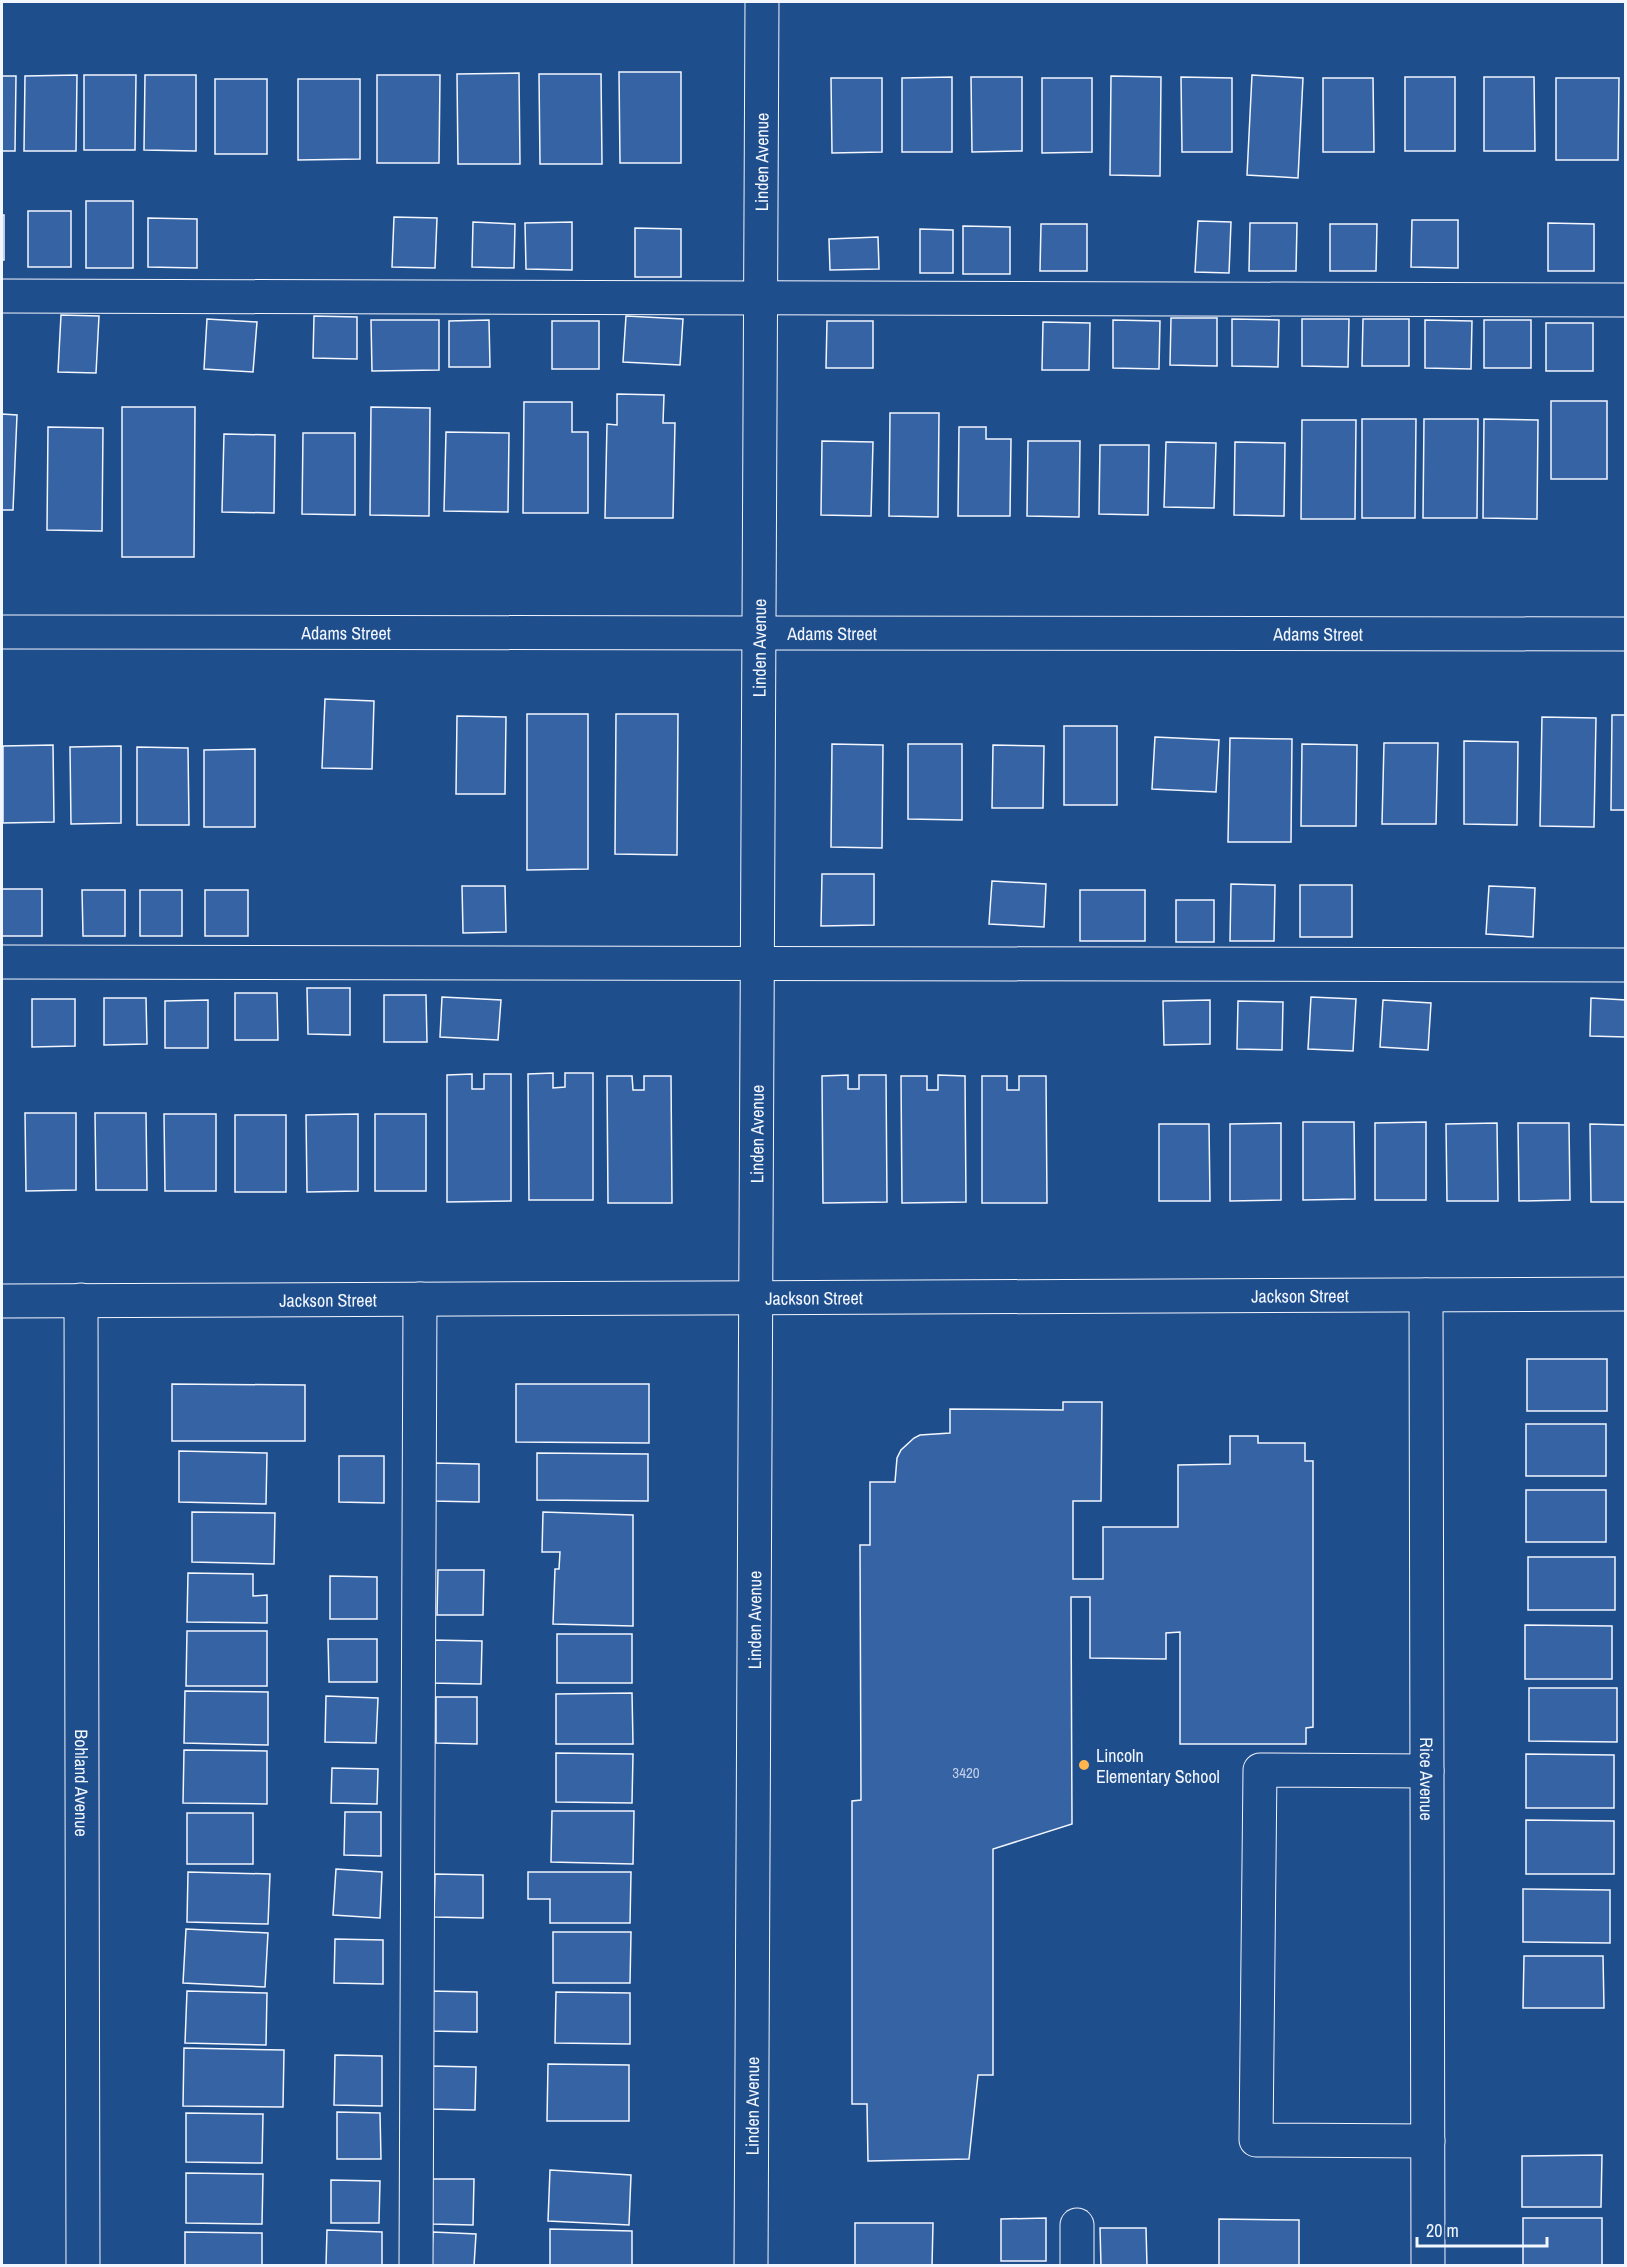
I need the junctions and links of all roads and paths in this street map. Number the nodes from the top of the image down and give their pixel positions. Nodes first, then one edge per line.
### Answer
1 (762, 2) edge
2 (2, 297) edge
3 (761, 298) junction
4 (1626, 300) edge
5 (2, 632) edge
6 (759, 634) junction
7 (1626, 634) edge
8 (2, 962) edge
9 (757, 964) junction
10 (1626, 965) edge
11 (1626, 1294) edge
12 (1426, 1295) junction
13 (756, 1298) junction
14 (420, 1299) junction
15 (2, 1300) edge
16 (81, 1300) junction
17 (1427, 1771) junction
18 (1428, 2141) junction
19 (1077, 2225) dead end
20 (82, 2265) edge
21 (416, 2265) edge
22 (751, 2265) edge
23 (1077, 2265) edge
24 (1428, 2265) edge

1 - 3 street, Linden Avenue
2 - 3 street
3 - 4 street
3 - 6 street, Linden Avenue
5 - 6 street, Adams Street
6 - 7 street, Adams Street
6 - 9 street, Linden Avenue
8 - 9 street
9 - 10 street
9 - 13 street, Linden Avenue
11 - 12 street, Jackson Street
12 - 13 street, Jackson Street
12 - 17 street, Rice Avenue
13 - 14 street, Jackson Street
13 - 22 street, Linden Avenue
14 - 16 street, Jackson Street
14 - 21 street
15 - 16 street, Jackson Street
16 - 20 street, Bohland Avenue
17 - 18 street, Rice Avenue
17 - 18 street
18 - 24 street, Rice Avenue
19 - 23 street

